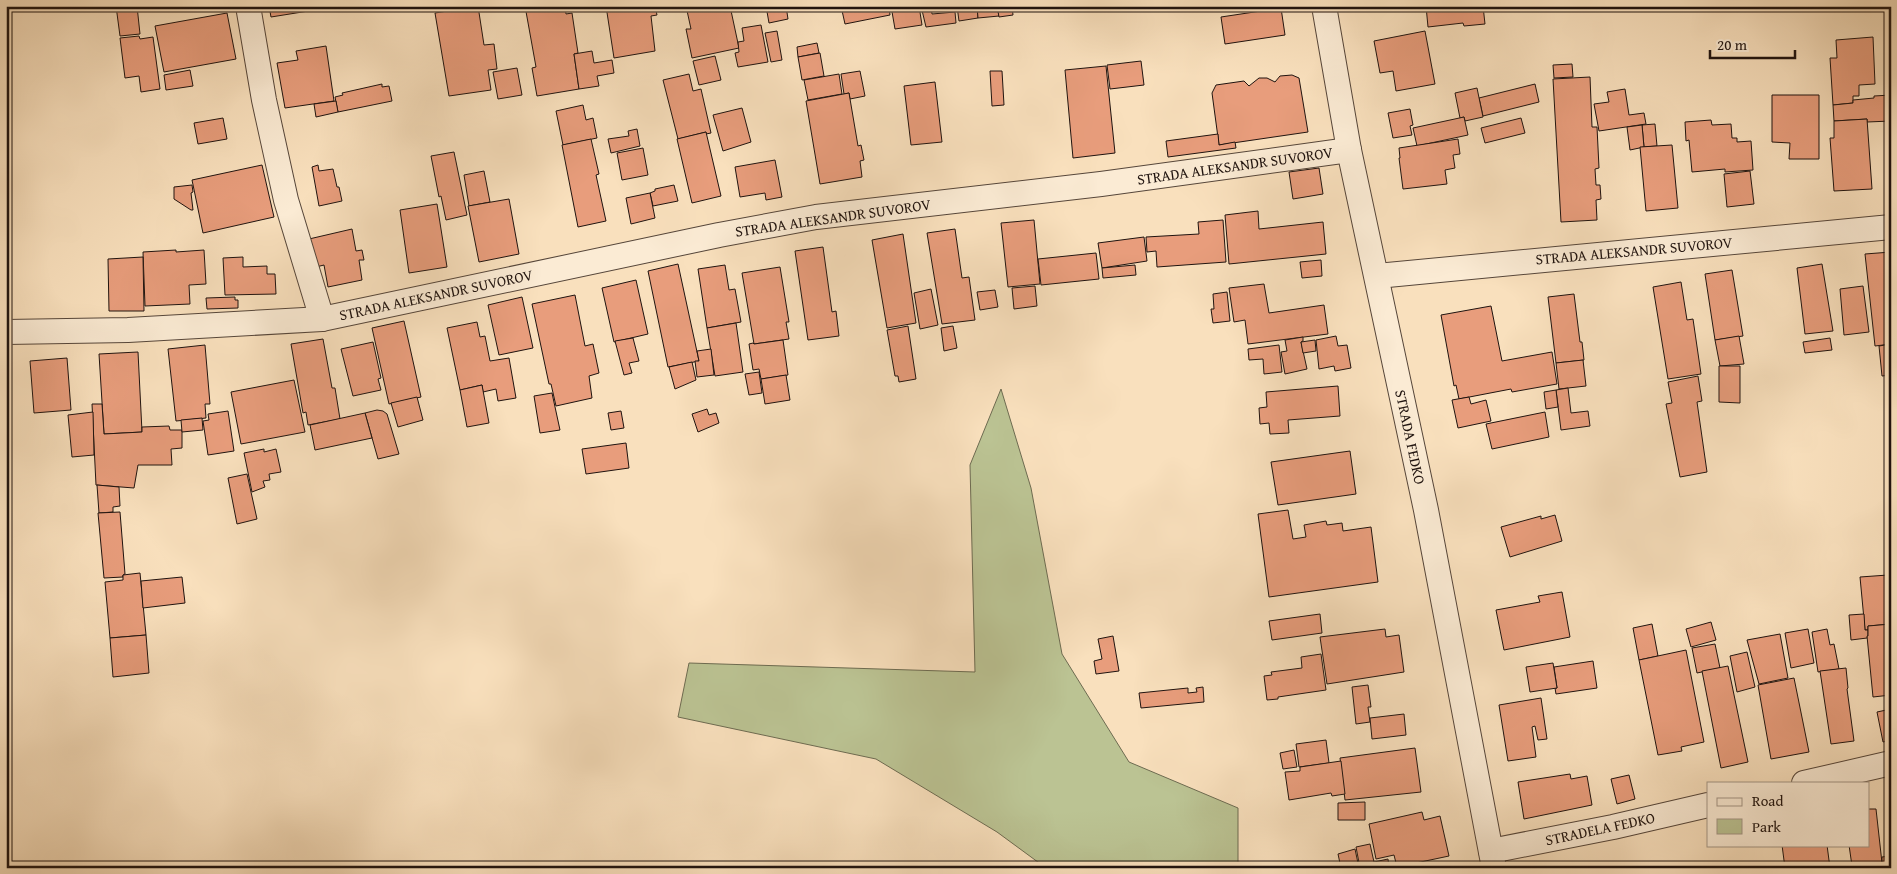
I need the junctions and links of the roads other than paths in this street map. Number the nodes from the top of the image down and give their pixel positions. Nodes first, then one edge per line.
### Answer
1 (248, 6) edge
2 (1324, 6) edge
3 (1349, 150) junction
4 (1891, 227) edge
5 (1377, 276) junction
6 (322, 319) junction
7 (6, 332) edge
8 (1891, 763) edge
9 (1808, 782) edge
10 (1707, 805) edge
11 (1493, 860) edge

1 - 6 street, STRADA ALEKSANDR SUVOROV
2 - 3 street, STRADA FEDKO
3 - 5 street, STRADA FEDKO
3 - 6 street, STRADA ALEKSANDR SUVOROV
4 - 5 street, STRADA ALEKSANDR SUVOROV
5 - 11 street, STRADA FEDKO
6 - 7 street, STRADA ALEKSANDR SUVOROV
8 - 9 street
10 - 11 street, STRADELA FEDKO

